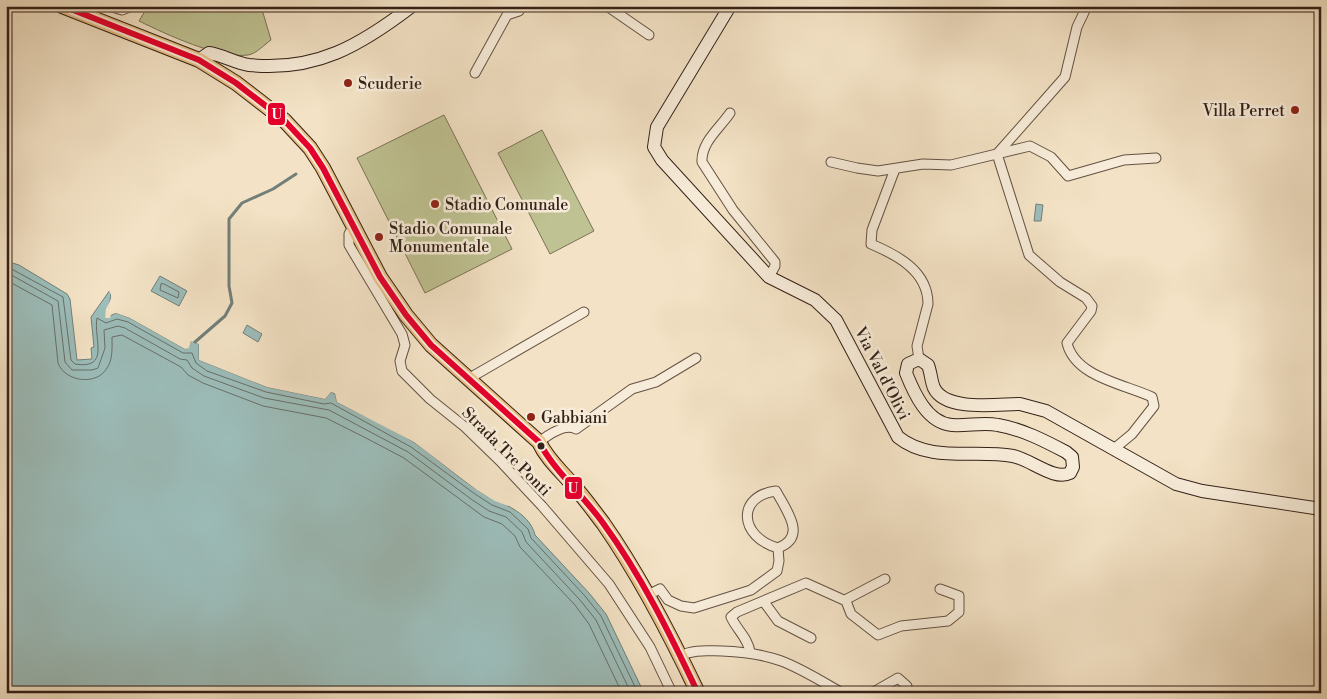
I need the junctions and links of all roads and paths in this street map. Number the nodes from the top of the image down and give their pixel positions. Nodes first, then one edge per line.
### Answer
1 (62, 6) edge
2 (109, 6) edge
3 (132, 6) edge
4 (412, 6) edge
5 (607, 6) edge
6 (730, 6) edge
7 (1087, 6) edge
8 (518, 8) edge
9 (649, 35) dead end
10 (200, 60) junction
11 (475, 73) dead end
12 (730, 113) dead end
13 (996, 154) junction
14 (1156, 158) dead end
15 (831, 162) dead end
16 (895, 169) junction
17 (353, 227) junction
18 (768, 277) junction
19 (584, 312) dead end
20 (696, 358) dead end
21 (919, 359) junction
22 (468, 379) junction
23 (539, 442) junction
24 (1115, 448) junction
25 (1321, 509) edge
26 (778, 548) junction
27 (885, 579) dead end
28 (940, 589) dead end
29 (648, 595) junction
30 (845, 600) junction
31 (764, 602) junction
32 (811, 638) dead end
33 (750, 652) junction
34 (680, 656) junction
35 (906, 686) dead end
36 (672, 693) edge
37 (698, 693) edge
38 (842, 693) edge
39 (872, 693) edge

1 - 10 main road
2 - 3 street
4 - 10 street
5 - 9 street
6 - 18 street, Via Val d'Olivi
7 - 13 street
8 - 11 street
10 - 17 main road
12 - 18 street
13 - 14 street
13 - 16 street
13 - 24 street
15 - 16 street
16 - 21 street
17 - 22 main road
17 - 36 street, Strada Tre Ponti
18 - 21 street, Via Val d'Olivi
19 - 22 street
20 - 23 street
21 - 24 street
22 - 23 main road
23 - 29 main road
24 - 25 street
26 - 26 street
26 - 29 street
27 - 30 street
28 - 30 street
29 - 34 main road
30 - 31 street
31 - 32 street
31 - 33 street
33 - 34 street
33 - 38 street
34 - 37 main road
35 - 39 street

